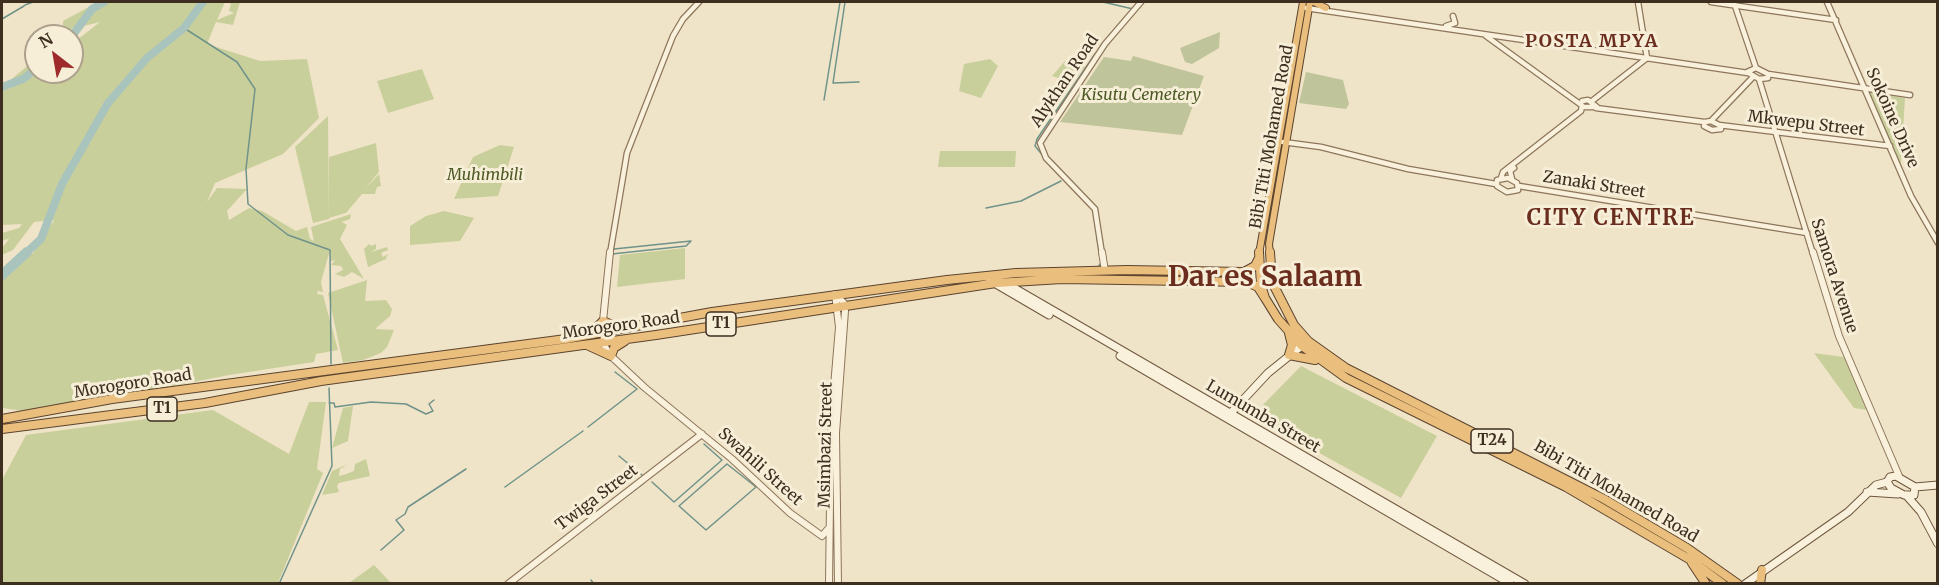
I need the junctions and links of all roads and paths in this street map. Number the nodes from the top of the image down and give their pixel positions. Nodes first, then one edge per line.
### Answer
1 (699, 2) edge
2 (1141, 2) edge
3 (1314, 2) edge
4 (1638, 2) edge
5 (1711, 2) edge
6 (1827, 2) edge
7 (1734, 3) edge
8 (1306, 5) edge
9 (1326, 8) junction
10 (1453, 16) dead end
11 (1836, 20) junction
12 (1446, 26) junction
13 (1477, 32) junction
14 (1498, 36) junction
15 (1492, 39) junction
16 (1648, 57) junction
17 (1756, 68) junction
18 (1748, 71) junction
19 (1768, 74) junction
20 (1753, 77) junction
21 (1760, 79) junction
22 (1862, 88) junction
23 (1910, 95) dead end
24 (1592, 101) junction
25 (1583, 105) junction
26 (1596, 108) junction
27 (1712, 121) junction
28 (1704, 122) junction
29 (1719, 125) junction
30 (1776, 133) junction
31 (1278, 142) junction
32 (1286, 143) junction
33 (1890, 146) junction
34 (1501, 178) junction
35 (1512, 179) junction
36 (1496, 184) junction
37 (1519, 186) junction
38 (1807, 233) junction
39 (1938, 243) edge
40 (1259, 258) junction
41 (1105, 271) junction
42 (987, 276) junction
43 (1022, 282) junction
44 (1004, 283) junction
45 (996, 284) junction
46 (1018, 291) junction
47 (835, 294) junction
48 (1265, 298) junction
49 (841, 307) junction
50 (603, 321) junction
51 (618, 328) junction
52 (603, 331) junction
53 (1289, 332) junction
54 (590, 334) junction
55 (633, 338) junction
56 (604, 342) junction
57 (1305, 343) junction
58 (586, 345) junction
59 (1290, 355) junction
60 (611, 356) junction
61 (1323, 363) junction
62 (322, 377) junction
63 (1228, 416) junction
64 (2, 419) edge
65 (2, 429) edge
66 (702, 434) junction
67 (1899, 476) junction
68 (1887, 482) junction
69 (1938, 485) edge
70 (1867, 492) junction
71 (1909, 493) junction
72 (828, 529) junction
73 (1938, 543) edge
74 (1689, 559) junction
75 (1762, 570) junction
76 (1753, 576) junction
77 (1737, 583) edge
78 (508, 584) edge
79 (829, 584) edge
80 (838, 584) edge
81 (1511, 584) edge
82 (1525, 584) edge
83 (1706, 584) edge
84 (1723, 584) edge
85 (1745, 584) edge
86 (1760, 584) edge

1 - 50 street
2 - 41 street, Alykhan Road
3 - 9 highway
4 - 16 street
5 - 7 street
6 - 11 street, Sokoine Drive
7 - 11 street
7 - 17 street
8 - 9 street
8 - 13 street
8 - 31 highway, Bibi Titi Mohamed Road / T24
8 - 32 highway, Bibi Titi Mohamed Road / T24
9 - 12 street
10 - 12 street
11 - 22 street, Sokoine Drive
12 - 13 street
13 - 14 street
13 - 15 street
13 - 16 street
14 - 15 street
14 - 16 street
15 - 25 street
16 - 18 street
16 - 24 street
17 - 18 street
17 - 19 street
18 - 20 street
19 - 21 street
19 - 22 street
20 - 21 street
20 - 27 street
21 - 30 street, Samora Avenue
22 - 23 street
22 - 33 street, Sokoine Drive
24 - 25 street
24 - 26 street
25 - 26 street, Mkwepu Street
25 - 34 street
25 - 35 street
26 - 28 street, Mkwepu Street
27 - 28 street, Mkwepu Street
27 - 29 street, Mkwepu Street
28 - 29 street, Mkwepu Street
29 - 30 street, Mkwepu Street
30 - 33 street, Mkwepu Street
30 - 38 street, Samora Avenue
31 - 32 street
31 - 40 highway, Bibi Titi Mohamed Road / T24
32 - 36 street
32 - 57 highway, Bibi Titi Mohamed Road / T24
33 - 39 street, Sokoine Drive
34 - 35 street
34 - 36 street
35 - 37 street
36 - 37 street, Zanaki Street
37 - 38 street, Zanaki Street
38 - 67 street, Samora Avenue
40 - 41 highway, Morogoro Road / T1
40 - 48 highway, Bibi Titi Mohamed Road / T24
41 - 42 highway, Morogoro Road / T1
42 - 44 main road, Lumumba Street
42 - 47 highway, Morogoro Road / T1
43 - 44 highway, Morogoro Road / T1
43 - 46 highway
43 - 48 highway, Morogoro Road / T1
44 - 45 highway, Morogoro Road / T1
44 - 46 main road, Lumumba Street
45 - 49 highway, Morogoro Road / T1
45 - 63 main road, Lumumba Street
46 - 63 main road, Lumumba Street
47 - 49 street
47 - 51 highway, Morogoro Road / T1
48 - 53 highway, Bibi Titi Mohamed Road / T24
49 - 55 highway, Morogoro Road / T1
49 - 72 street, Msimbazi Street
49 - 80 street, Msimbazi Street
50 - 51 highway
50 - 52 street
50 - 54 highway
51 - 52 highway, Morogoro Road / T1
52 - 54 highway, Morogoro Road / T1
52 - 56 street
53 - 57 highway, Bibi Titi Mohamed Road / T24
53 - 59 highway
54 - 62 highway, Morogoro Road / T1
55 - 56 highway, Morogoro Road / T1
55 - 60 highway
56 - 58 highway, Morogoro Road / T1
56 - 60 street
57 - 59 main road
57 - 61 highway, Bibi Titi Mohamed Road / T24
57 - 77 highway, Bibi Titi Mohamed Road / T24
58 - 60 highway
58 - 62 highway, Morogoro Road / T1
59 - 61 highway
59 - 63 main road
60 - 66 street
61 - 74 highway, Bibi Titi Mohamed Road / T24
62 - 64 highway, Morogoro Road / T1
62 - 65 highway, Morogoro Road / T1
63 - 81 main road, Lumumba Street
63 - 82 main road, Lumumba Street
66 - 72 street, Swahili Street
66 - 78 street, Twiga Street
67 - 68 main road
67 - 71 main road
68 - 70 main road
68 - 71 main road
69 - 71 main road
70 - 71 main road
70 - 75 main road
71 - 73 main road
72 - 79 street, Msimbazi Street
74 - 83 highway
74 - 84 highway, Bibi Titi Mohamed Road / T24
75 - 76 main road
75 - 86 highway
76 - 77 main road
76 - 85 main road

